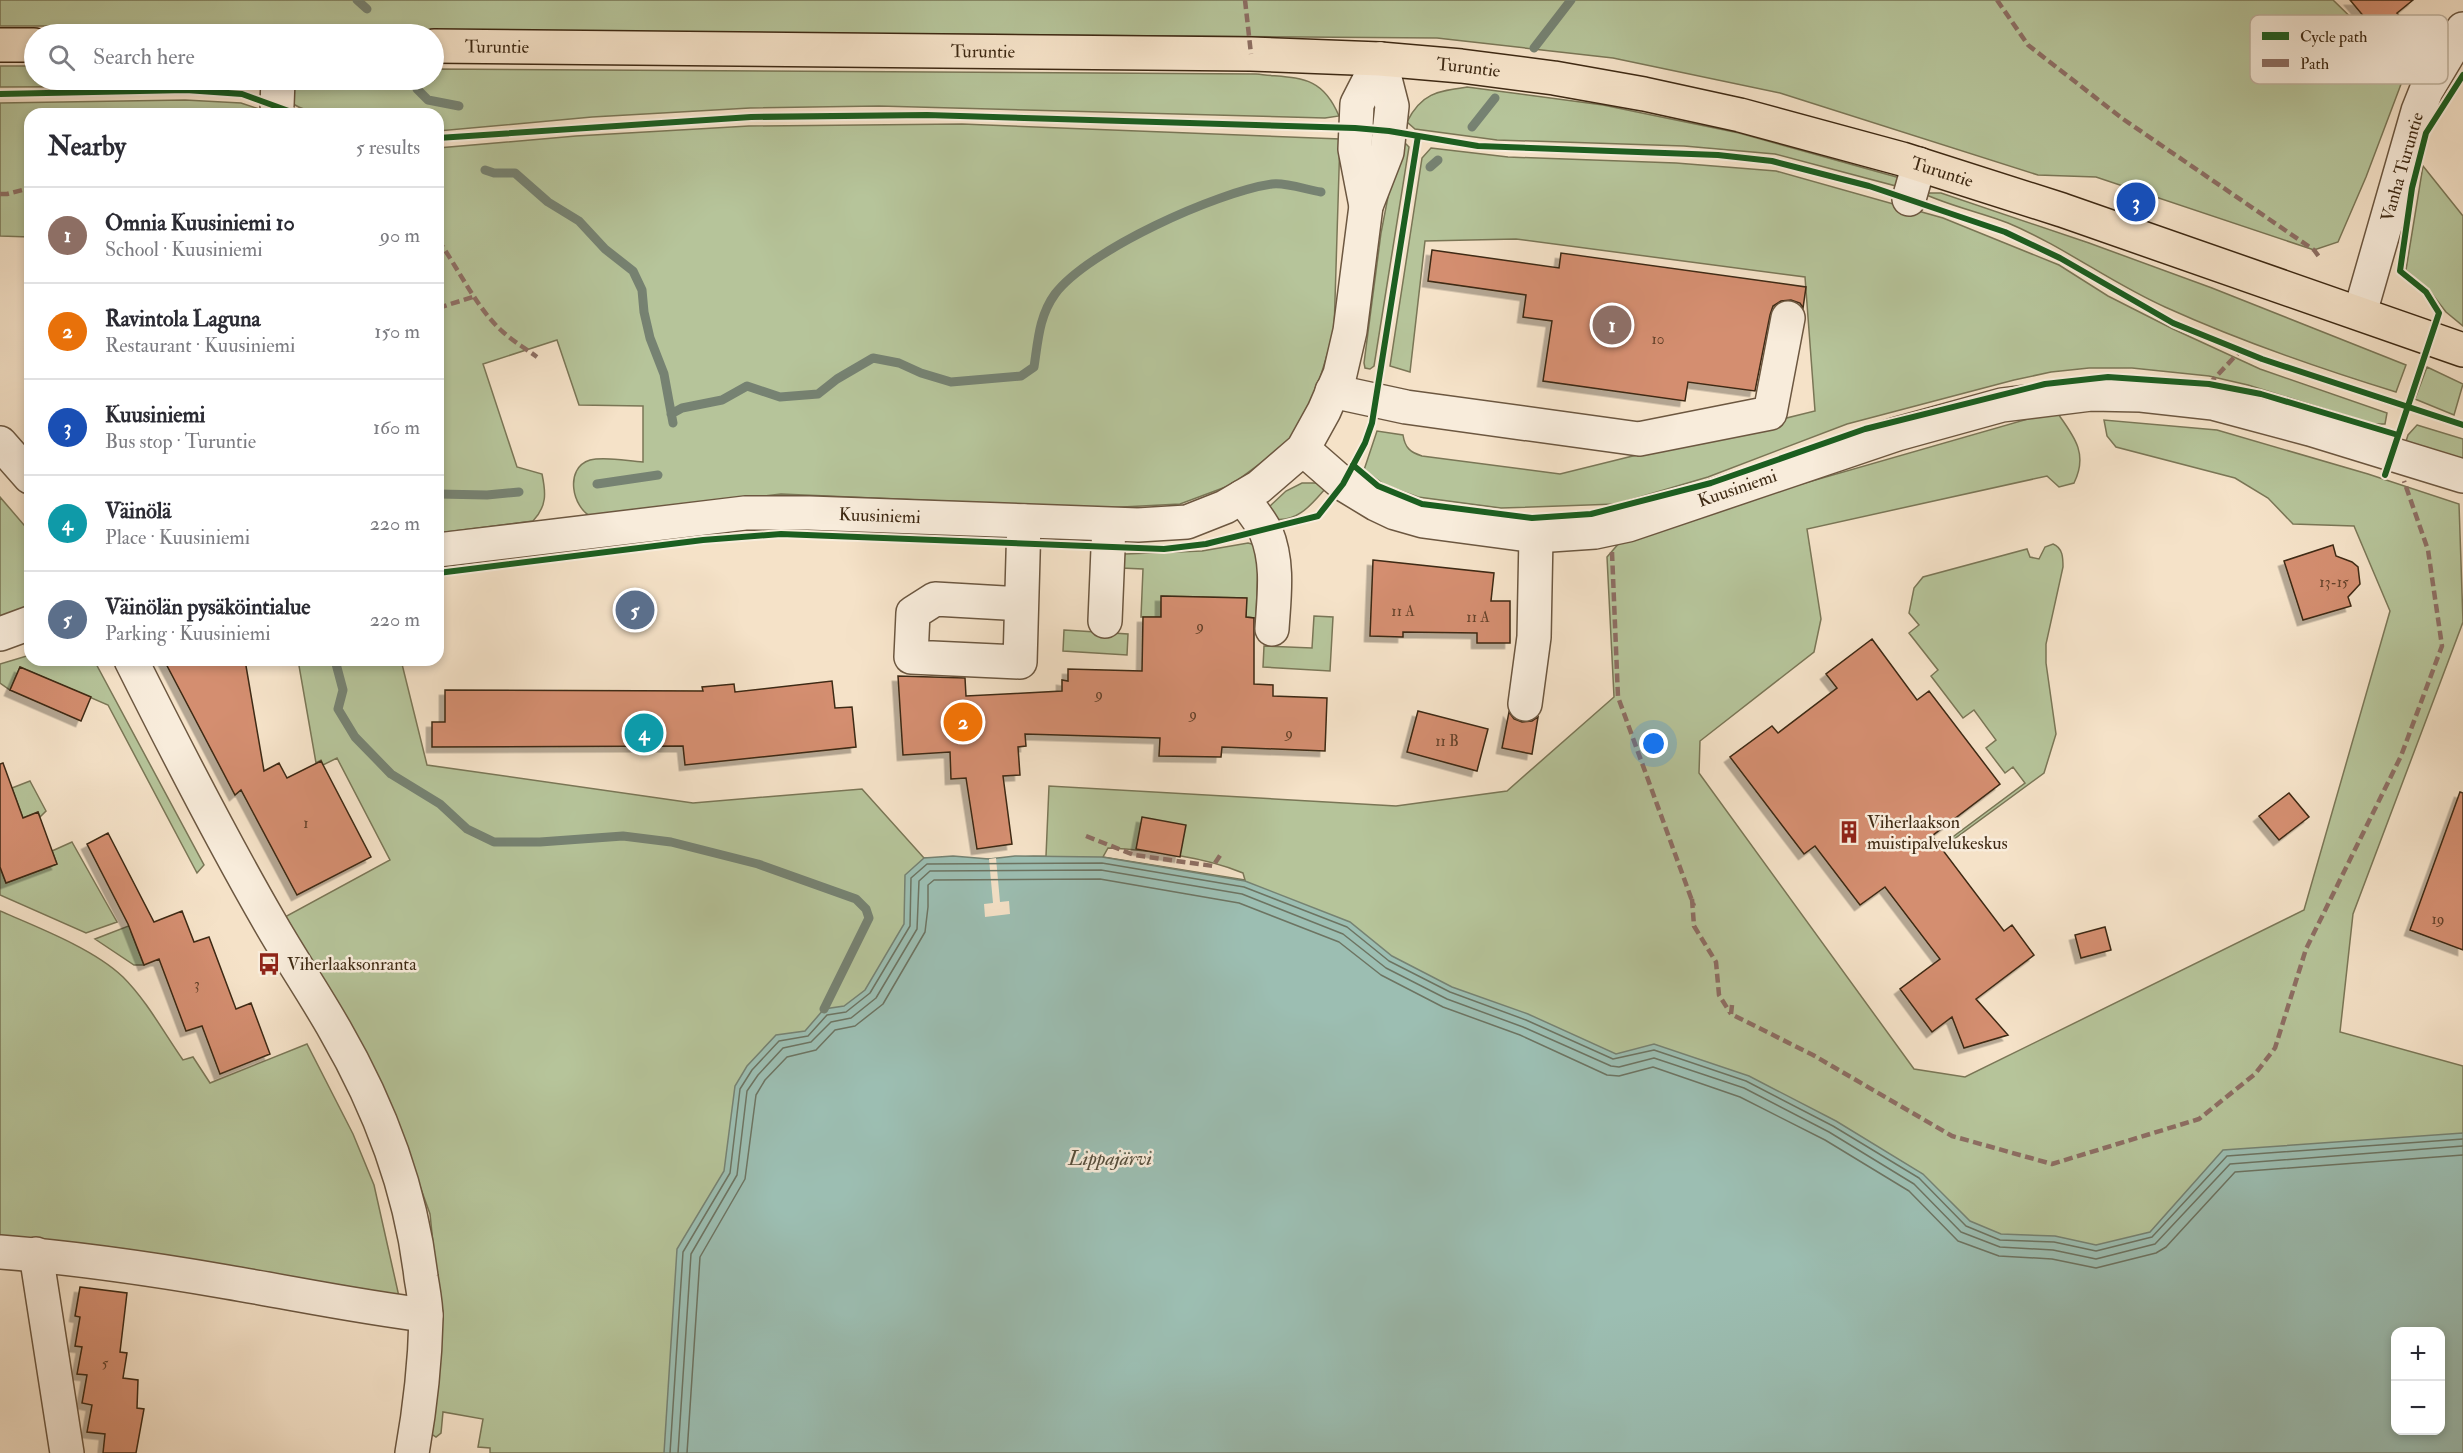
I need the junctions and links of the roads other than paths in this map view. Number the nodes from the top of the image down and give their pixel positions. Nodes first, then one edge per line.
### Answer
1 (2463, 29) edge
2 (0, 45) edge
3 (24, 45) edge
4 (444, 46) edge
5 (2448, 54) edge
6 (1380, 59) junction
7 (2430, 84) edge
8 (1919, 164) junction
9 (1909, 199) dead end
10 (2360, 313) junction
11 (1788, 318) dead end
12 (2463, 350) edge
13 (1332, 391) junction
14 (0, 443) edge
15 (1302, 449) junction
16 (24, 470) edge
17 (2463, 476) edge
18 (1242, 497) junction
19 (1024, 521) junction
20 (1109, 525) junction
21 (1536, 536) junction
22 (444, 549) edge
23 (1021, 604) dead end
24 (1105, 621) dead end
25 (24, 624) edge
26 (1272, 629) dead end
27 (0, 634) edge
28 (134, 666) edge
29 (1525, 704) dead end
30 (0, 1252) edge
31 (36, 1254) junction
32 (426, 1315) junction
33 (419, 1450) edge
34 (67, 1453) edge

1 - 5 street, Vanha Turuntie
2 - 3 main road
4 - 6 main road, Turuntie
6 - 8 main road, Turuntie
6 - 13 street, Kuusiniemi
7 - 10 street, Vanha Turuntie
8 - 9 street
8 - 10 main road, Turuntie
10 - 12 main road, Turuntie
11 - 13 street
13 - 15 street, Kuusiniemi
14 - 16 street
15 - 18 street, Kuusiniemi
15 - 21 street, Kuusiniemi
17 - 21 street, Kuusiniemi
18 - 20 street, Kuusiniemi
18 - 26 street
19 - 20 street, Kuusiniemi
19 - 22 street, Kuusiniemi
19 - 23 street
20 - 24 street
21 - 29 street
25 - 27 street
28 - 32 street
30 - 31 street
31 - 32 street
31 - 34 street
32 - 33 street

